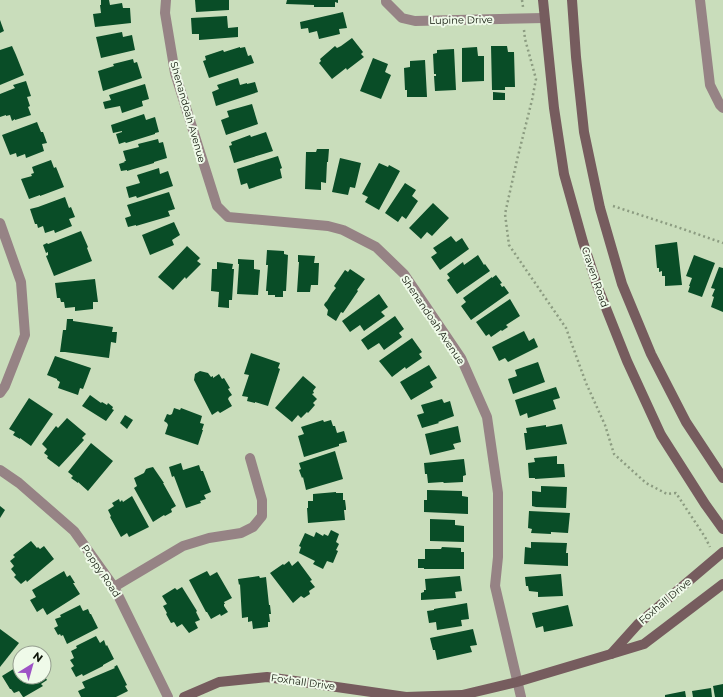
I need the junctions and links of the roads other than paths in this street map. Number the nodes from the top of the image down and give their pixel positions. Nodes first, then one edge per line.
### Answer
1 (166, 0) edge
2 (386, 0) edge
3 (543, 0) edge
4 (572, 0) edge
5 (700, 0) edge
6 (544, 18) junction
7 (723, 108) edge
8 (0, 223) edge
9 (0, 392) edge
10 (250, 458) dead end
11 (0, 470) edge
12 (723, 478) edge
13 (723, 529) edge
14 (723, 552) edge
15 (723, 584) edge
16 (114, 587) junction
17 (611, 654) junction
18 (517, 682) junction
19 (168, 697) edge
20 (184, 697) edge
21 (521, 697) edge

1 - 18 street, Shenandoah Avenue
2 - 6 street, Lupine Drive
3 - 6 main road, Craven Road
4 - 12 main road
5 - 7 street
6 - 13 main road, Craven Road
8 - 9 street
10 - 16 street
11 - 16 street, Poppy Road
14 - 17 main road, Foxhall Drive
15 - 17 main road, Foxhall Drive
16 - 19 street, Poppy Road
17 - 18 main road, Foxhall Drive
18 - 20 main road, Foxhall Drive
18 - 21 street, Shenandoah Avenue

